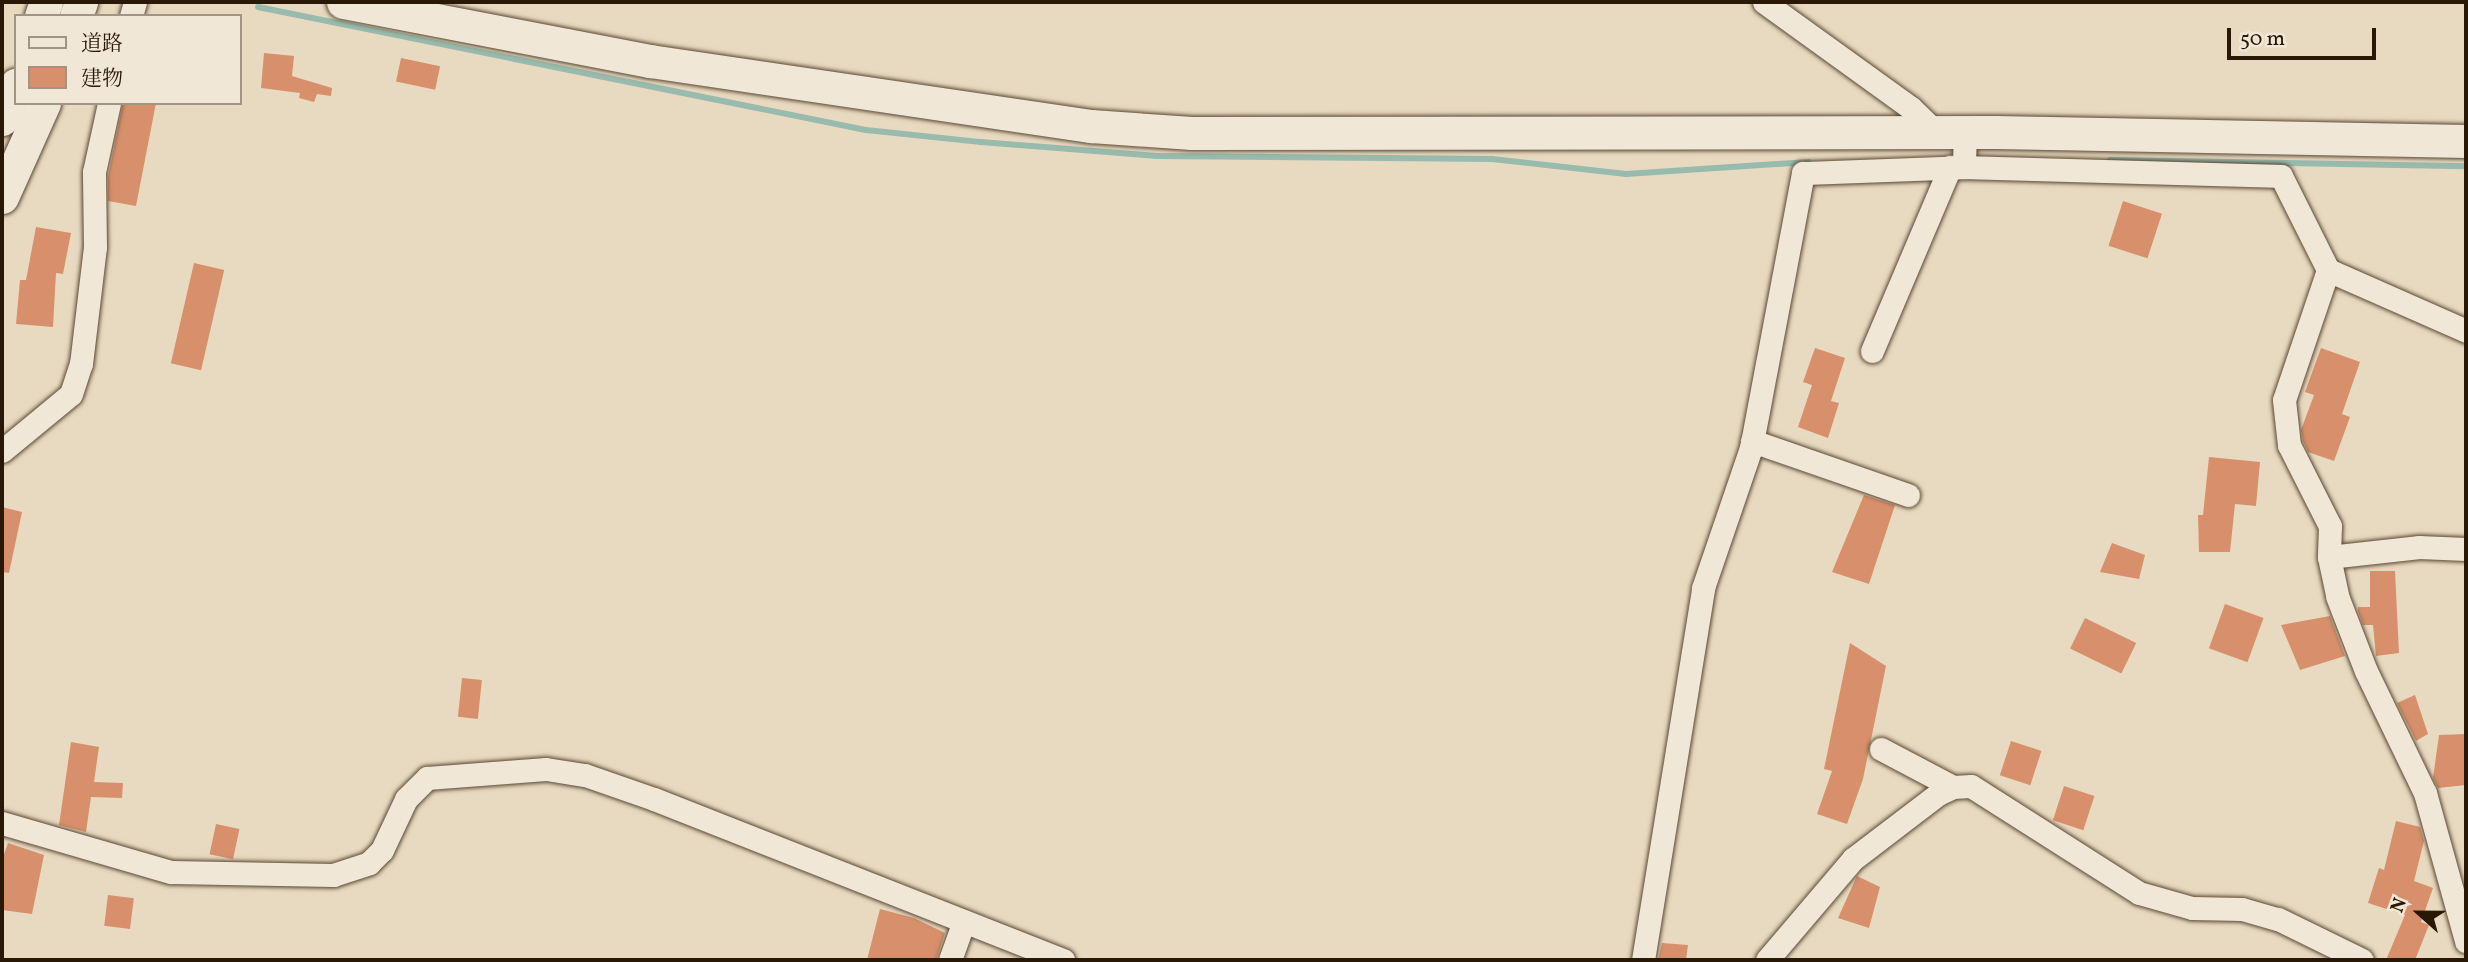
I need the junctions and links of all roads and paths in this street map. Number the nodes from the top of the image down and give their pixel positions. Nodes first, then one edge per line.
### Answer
1 (343, 2) edge
2 (1763, 2) edge
3 (14, 90) edge
4 (43, 105) edge
5 (109, 105) edge
6 (2, 119) edge
7 (2466, 141) edge
8 (1958, 152) junction
9 (2, 197) edge
10 (2328, 270) junction
11 (2466, 331) edge
12 (1872, 351) dead end
13 (1760, 444) junction
14 (2, 452) edge
15 (1908, 495) dead end
16 (2466, 550) edge
17 (2329, 557) junction
18 (1881, 749) dead end
19 (1953, 786) junction
20 (2, 823) edge
21 (964, 921) junction
22 (2466, 941) edge
23 (950, 960) edge
24 (1063, 960) edge
25 (1643, 960) edge
26 (1767, 960) edge
27 (2362, 960) edge

1 - 8 street
2 - 8 street
3 - 6 street
4 - 9 street
5 - 14 street
7 - 8 street
8 - 10 street
8 - 12 street
8 - 13 street
10 - 11 street
10 - 17 street
13 - 15 street
13 - 25 street
16 - 17 street
17 - 22 street
18 - 19 street
19 - 26 street
19 - 27 street
20 - 21 street
21 - 23 street
21 - 24 street

